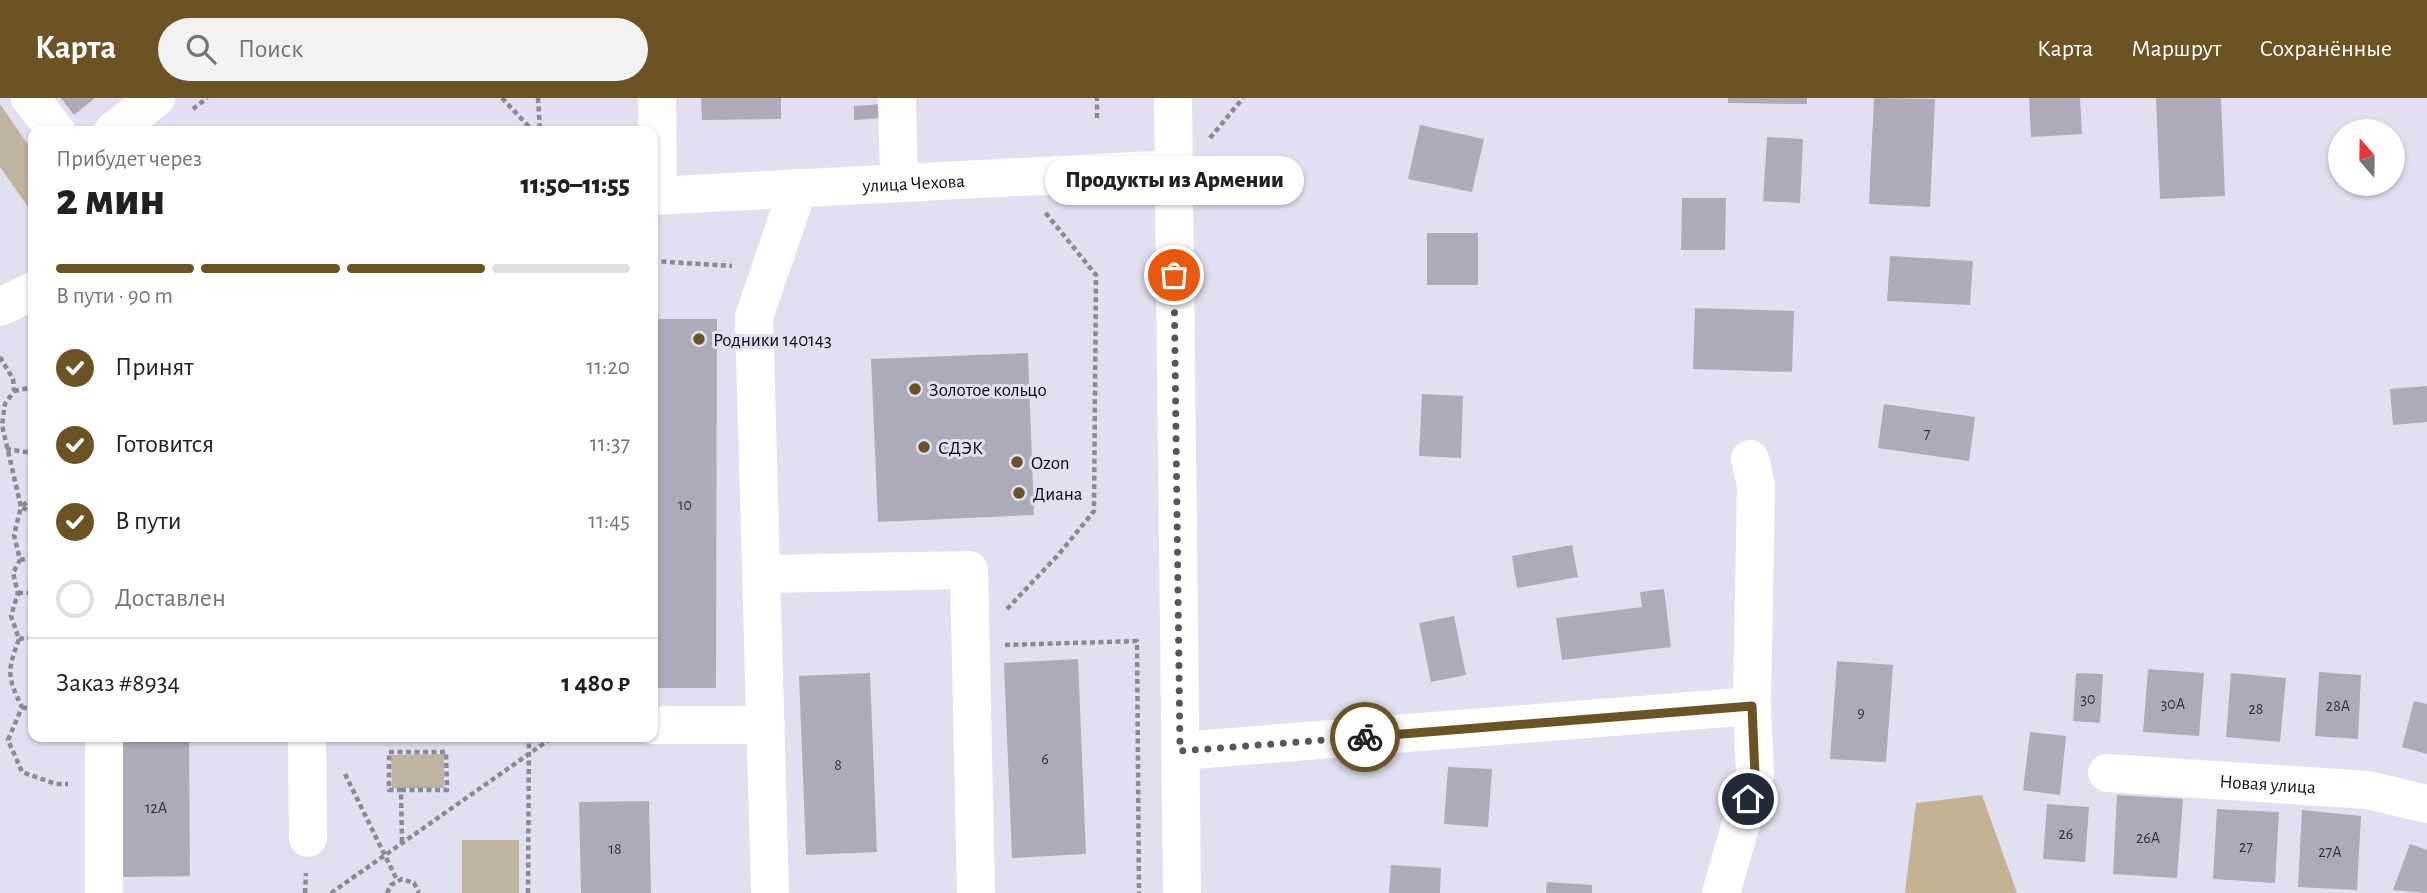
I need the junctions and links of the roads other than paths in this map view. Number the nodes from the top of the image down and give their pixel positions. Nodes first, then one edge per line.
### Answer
1 (30, 98) edge
2 (156, 98) edge
3 (657, 98) edge
4 (897, 98) edge
5 (1173, 98) edge
6 (52, 126) edge
7 (120, 126) edge
8 (656, 126) edge
9 (1173, 169) junction
10 (900, 183) junction
11 (798, 188) junction
12 (658, 196) edge
13 (28, 293) edge
14 (0, 307) edge
15 (1750, 459) dead end
16 (762, 574) junction
17 (1752, 706) junction
18 (658, 725) edge
19 (766, 725) junction
20 (104, 742) edge
21 (307, 742) edge
22 (1180, 751) junction
23 (2107, 773) dead end
24 (2427, 804) edge
25 (308, 838) dead end
26 (104, 893) edge
27 (770, 893) edge
28 (976, 893) edge
29 (1182, 893) edge
30 (1721, 893) edge

1 - 6 street
2 - 7 street
3 - 8 street
4 - 10 street
5 - 9 street
9 - 10 street, улица Чехова
9 - 22 street
10 - 11 street, улица Чехова
11 - 12 street, улица Чехова
11 - 16 street
13 - 14 street
15 - 17 street
16 - 19 street
16 - 28 street
17 - 22 street
17 - 30 street
18 - 19 street
19 - 27 street
20 - 26 street
21 - 25 street
22 - 29 street
23 - 24 street, Новая улица

